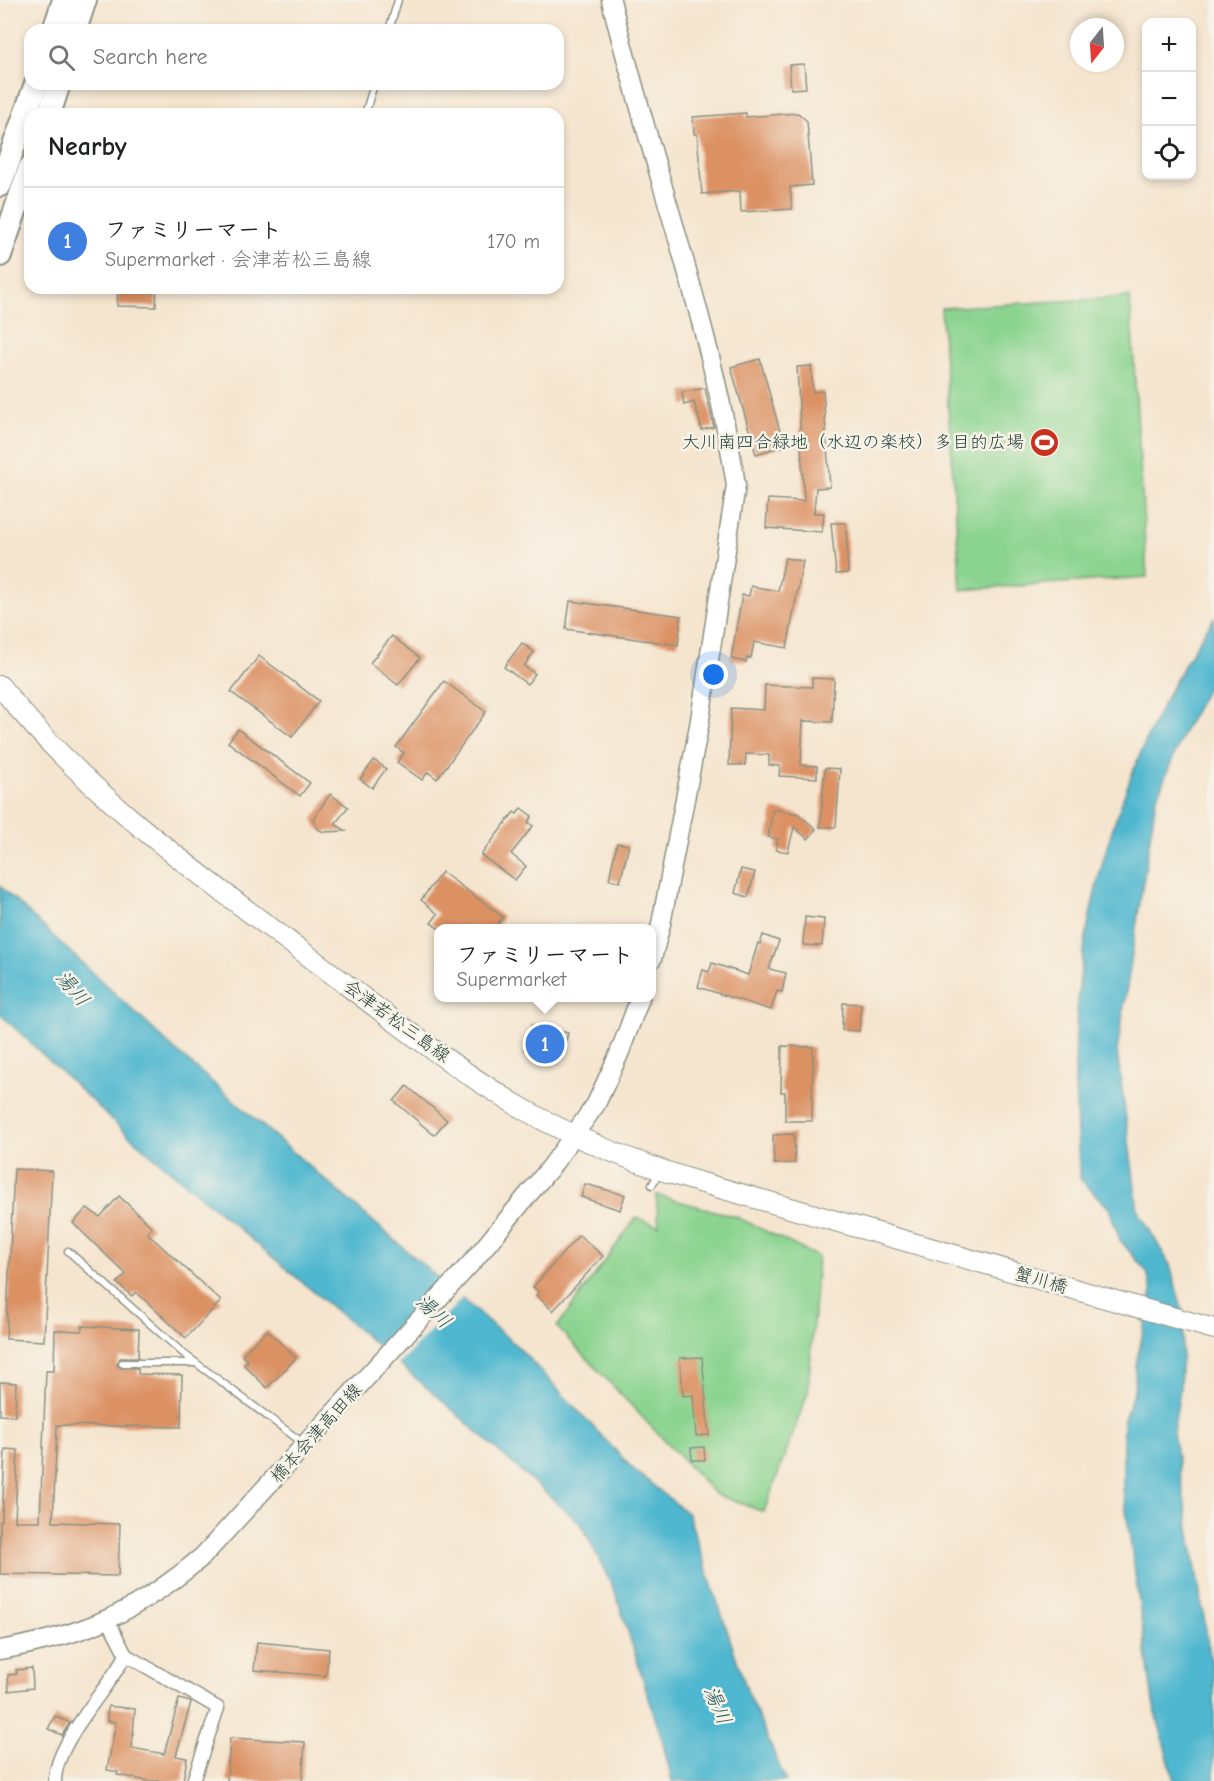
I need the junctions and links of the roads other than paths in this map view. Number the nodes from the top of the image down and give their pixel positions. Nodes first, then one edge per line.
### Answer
1 (63, 0) edge
2 (85, 0) edge
3 (398, 0) edge
4 (611, 0) edge
5 (56, 24) edge
6 (77, 24) edge
7 (391, 24) edge
8 (34, 90) edge
9 (56, 90) edge
10 (372, 90) edge
11 (27, 108) edge
12 (51, 108) edge
13 (367, 108) edge
14 (24, 118) edge
15 (0, 185) edge
16 (24, 185) edge
17 (0, 255) edge
18 (0, 686) edge
19 (656, 942) edge
20 (638, 1002) edge
21 (574, 1136) junction
22 (868, 1231) joint
23 (68, 1251) dead end
24 (1214, 1329) edge
25 (122, 1363) dead end
26 (196, 1363) junction
27 (306, 1445) junction
28 (108, 1620) junction
29 (0, 1650) edge
30 (126, 1655) junction
31 (55, 1781) edge
32 (193, 1781) edge

1 - 5 highway
2 - 6 highway
3 - 7 lane
4 - 19 street
8 - 11 highway
9 - 12 highway
10 - 13 lane
14 - 15 highway
16 - 17 highway
18 - 21 main road, 会津若松三島線
20 - 21 street, 橋本会津高田線
21 - 22 main road, 会津若松三島線
21 - 27 street, 橋本会津高田線
22 - 24 main road, 蟹川橋
23 - 26 lane
25 - 26 lane
26 - 27 lane
27 - 28 street, 橋本会津高田線
28 - 29 street, 橋本会津高田線
28 - 30 street
30 - 31 street
30 - 32 street

